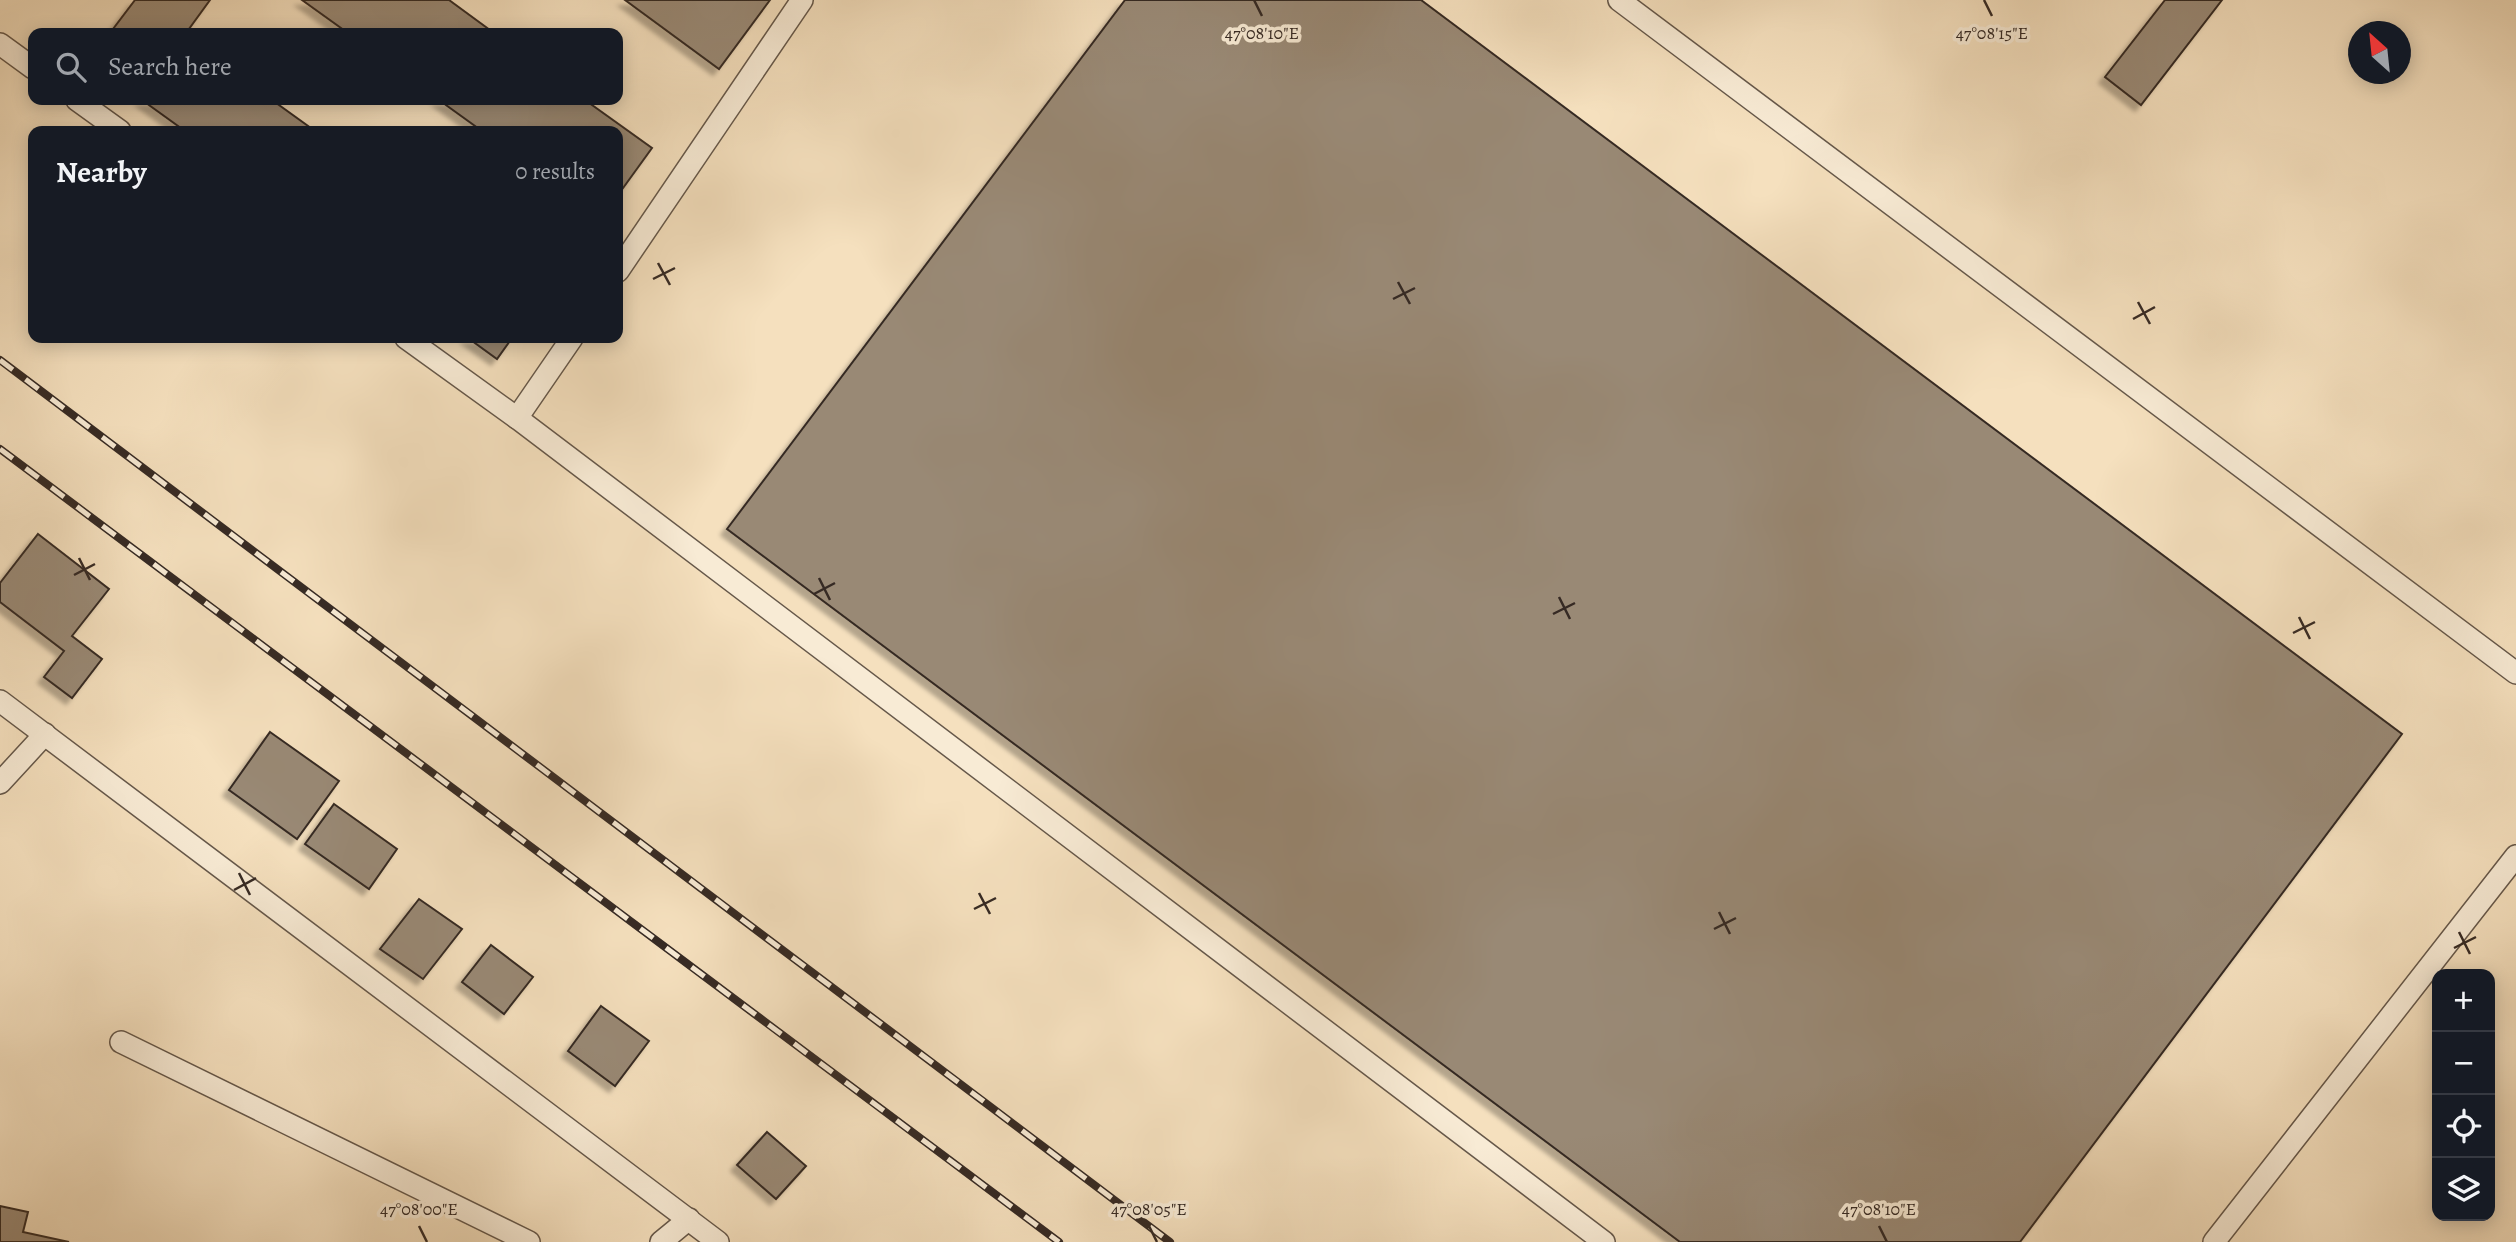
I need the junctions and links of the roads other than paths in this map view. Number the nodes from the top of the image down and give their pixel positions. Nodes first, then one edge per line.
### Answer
1 (802, 0) edge
2 (1619, 0) edge
3 (0, 44) edge
4 (28, 64) edge
5 (84, 105) edge
6 (114, 126) edge
7 (623, 264) edge
8 (413, 343) edge
9 (569, 343) edge
10 (517, 418) junction
11 (2516, 673) edge
12 (0, 701) edge
13 (45, 734) junction
14 (0, 783) edge
15 (2516, 856) edge
16 (121, 1042) dead end
17 (689, 1219) junction
18 (529, 1242) edge
19 (661, 1242) edge
20 (718, 1242) edge
21 (1604, 1242) edge
22 (2214, 1242) edge

1 - 7 lane
2 - 11 lane
3 - 4 lane
5 - 6 lane
8 - 10 lane
9 - 10 lane
10 - 21 lane
12 - 13 lane
13 - 14 lane
13 - 17 lane
15 - 22 lane
16 - 18 lane
17 - 19 lane
17 - 20 lane

